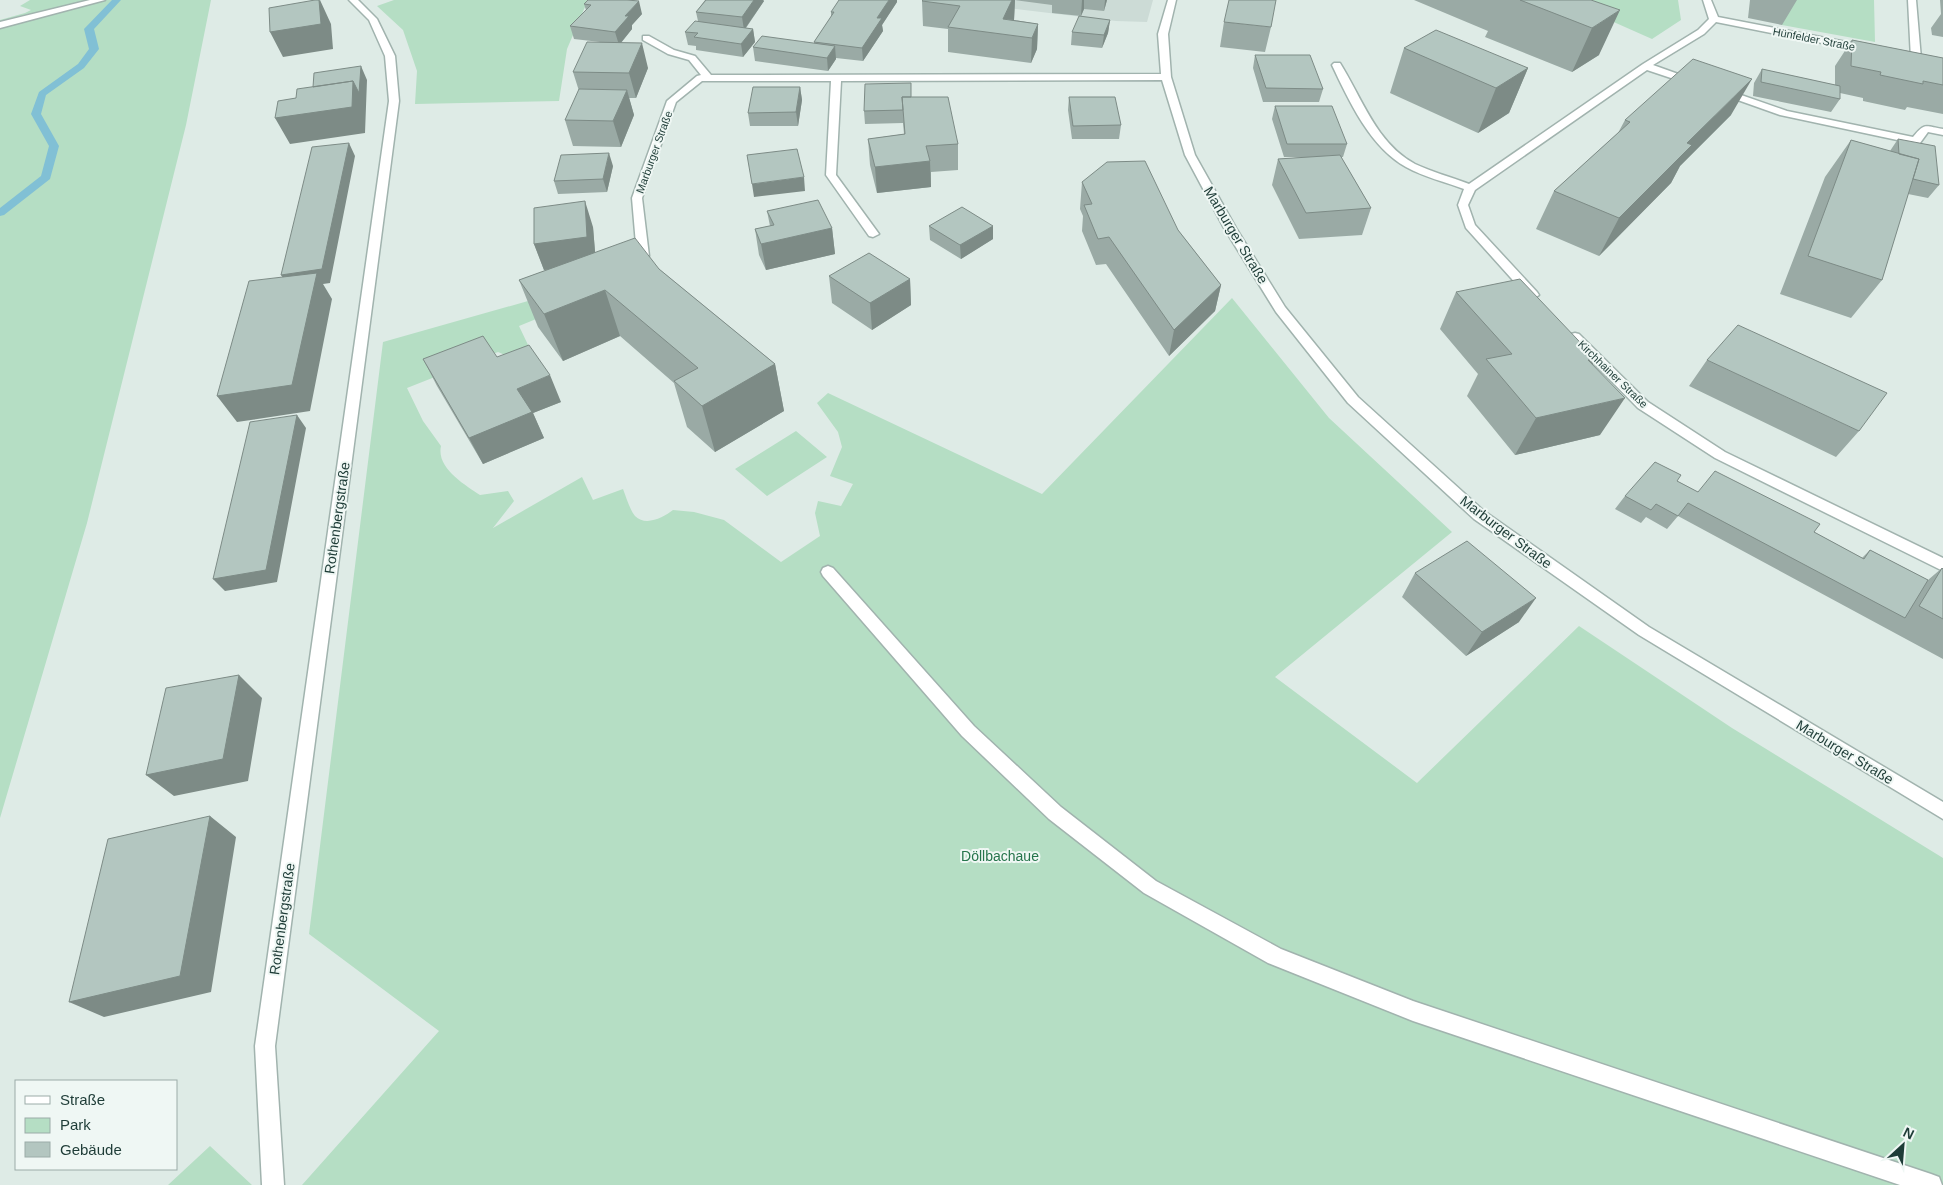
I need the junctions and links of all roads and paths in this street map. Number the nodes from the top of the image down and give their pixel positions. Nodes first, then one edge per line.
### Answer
1 (102, 0) edge
2 (353, 0) edge
3 (1172, 0) edge
4 (1707, 0) edge
5 (1912, 0) edge
6 (1714, 19) junction
7 (0, 25) edge
8 (646, 38) dead end
9 (1877, 52) edge
10 (1916, 59) edge
11 (1337, 65) dead end
12 (1646, 66) junction
13 (1166, 77) junction
14 (708, 78) junction
15 (836, 78) junction
16 (1943, 132) edge
17 (1470, 188) junction
18 (873, 234) dead end
19 (643, 256) edge
20 (1539, 302) edge
21 (1567, 329) edge
22 (1943, 565) edge
23 (828, 572) dead end
24 (1943, 811) edge
25 (273, 1185) edge
26 (1931, 1185) edge

1 - 7 street
2 - 25 street, Rothenbergstraße
3 - 13 street, Marburger Straße
4 - 6 street
5 - 10 street
6 - 9 street, Hünfelder Straße
6 - 12 street
8 - 14 street
11 - 17 street
12 - 16 street
12 - 17 street
13 - 15 street, Marburger Straße
13 - 24 street, Marburger Straße
14 - 15 street, Marburger Straße
14 - 19 street, Marburger Straße
15 - 18 street
17 - 20 street
21 - 22 street, Kirchhainer Straße
23 - 26 street

